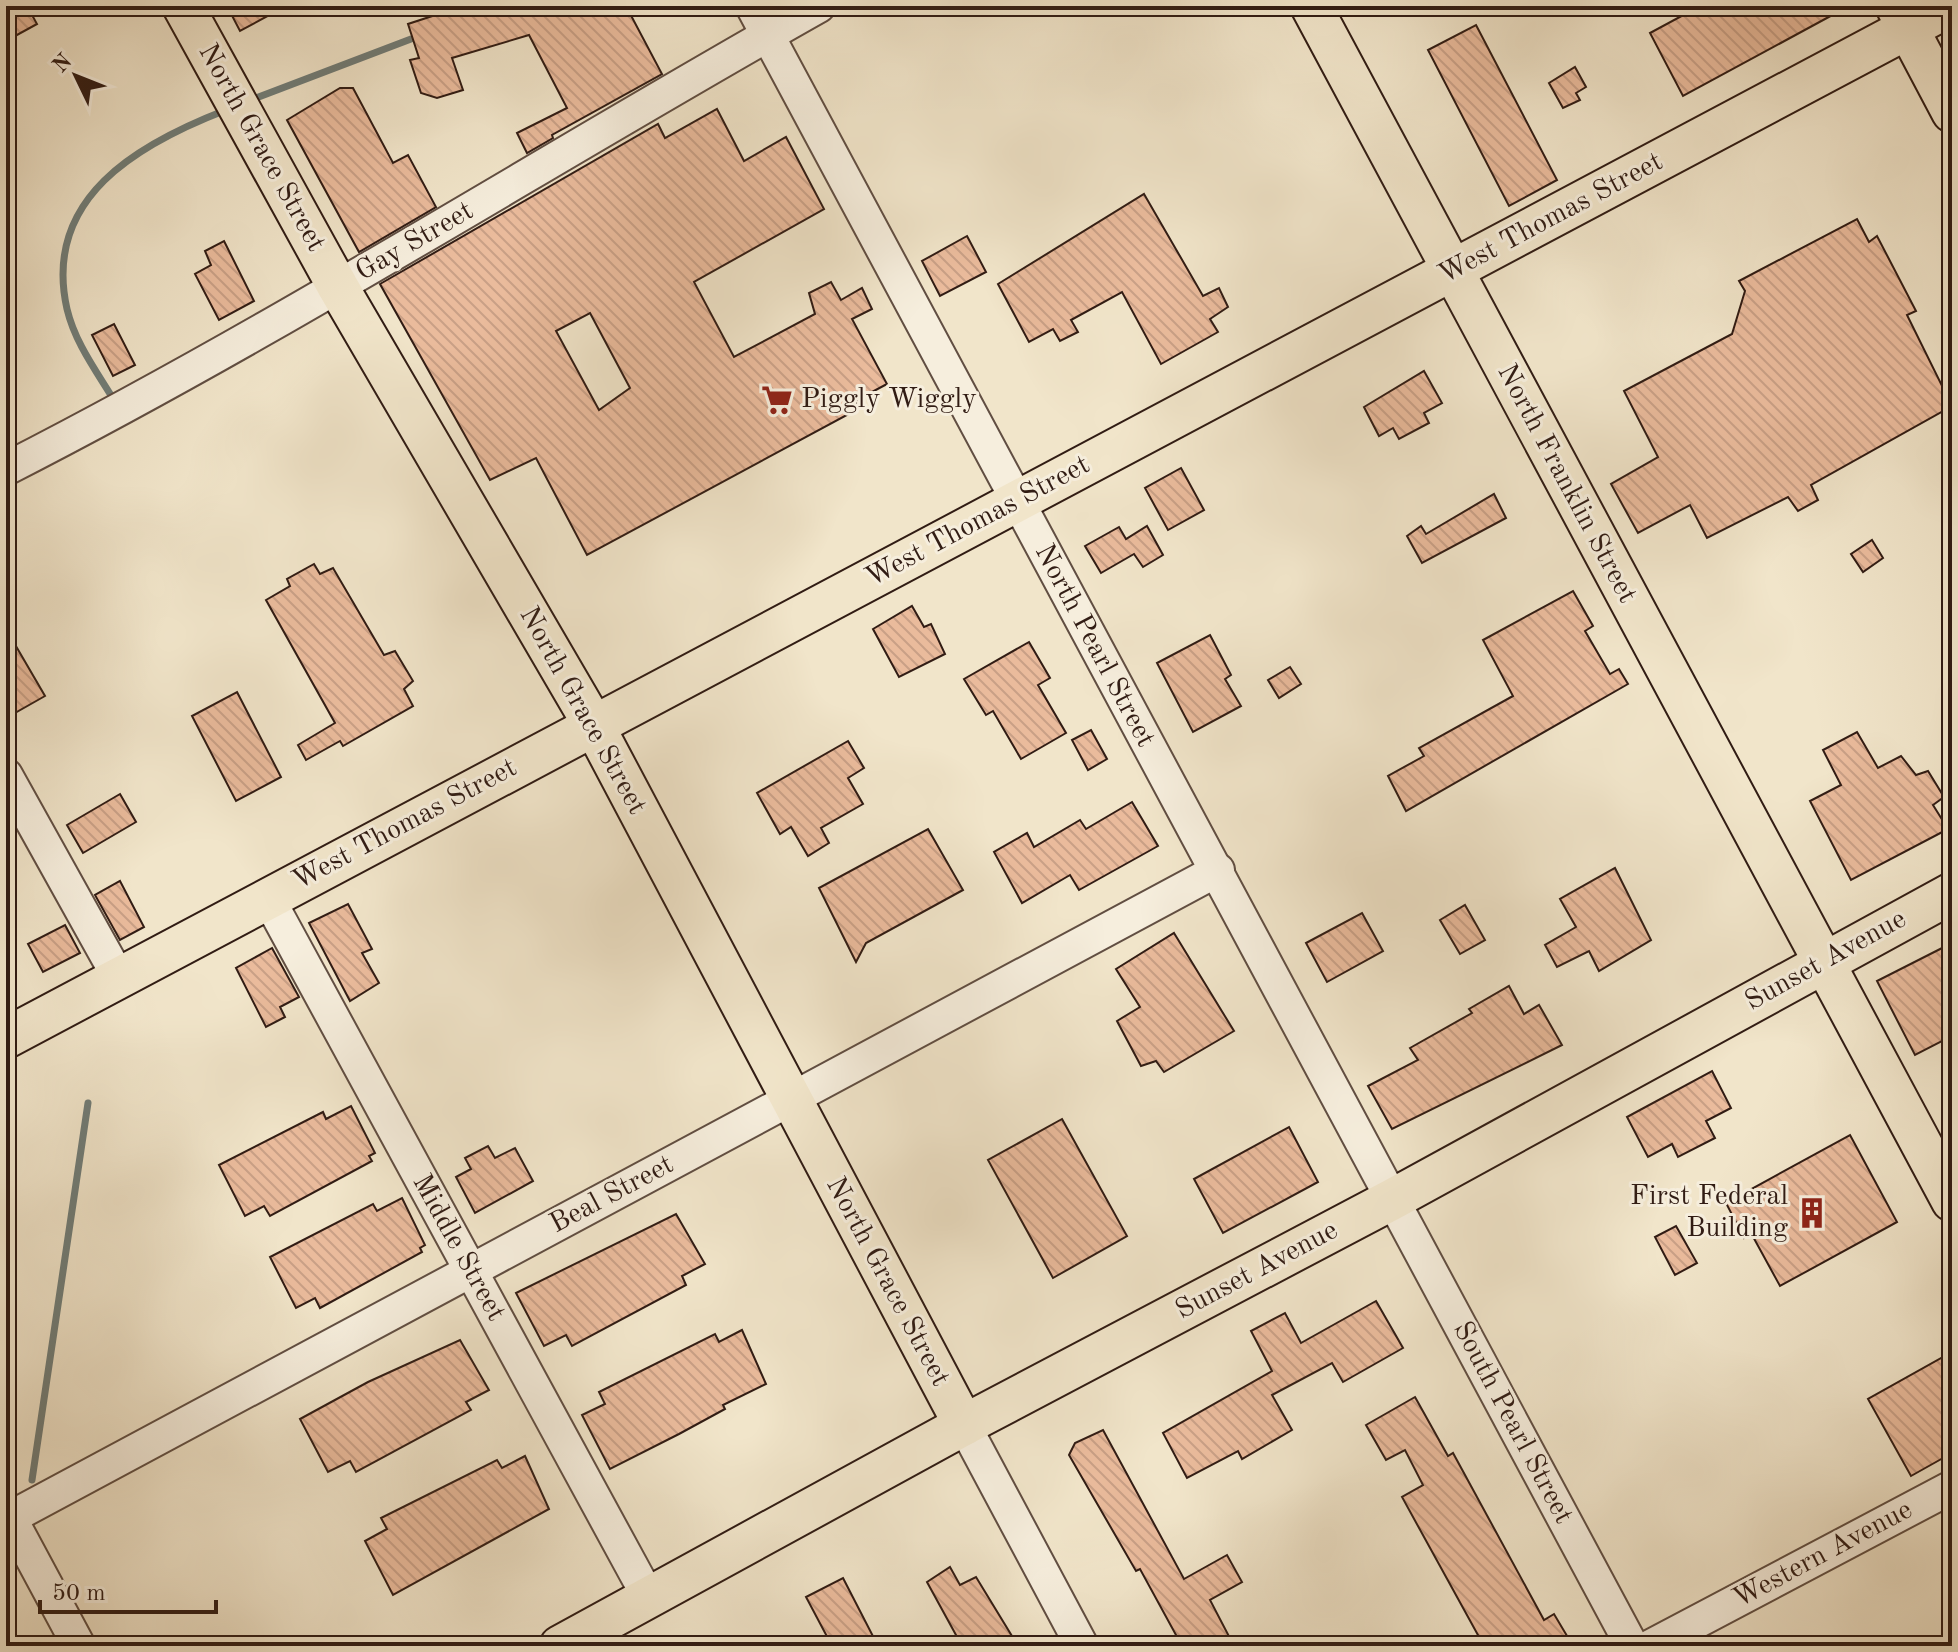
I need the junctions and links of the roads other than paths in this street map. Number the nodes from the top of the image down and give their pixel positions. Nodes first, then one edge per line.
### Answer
1 (183, 6) edge
2 (752, 6) edge
3 (819, 6) edge
4 (1311, 6) edge
5 (1950, 6) edge
6 (1902, 18) edge
7 (768, 36) junction
8 (1952, 112) edge
9 (1452, 271) junction
10 (338, 287) junction
11 (6, 469) edge
12 (1017, 503) junction
13 (593, 724) junction
14 (6, 775) edge
15 (1218, 870) junction
16 (1952, 893) edge
17 (268, 898) junction
18 (1824, 961) junction
19 (119, 978) junction
20 (6, 1038) edge
21 (790, 1100) junction
22 (1393, 1199) junction
23 (1952, 1201) edge
24 (471, 1271) junction
25 (964, 1425) junction
26 (1952, 1487) edge
27 (7, 1516) edge
28 (649, 1598) junction
29 (79, 1646) edge
30 (560, 1646) edge
31 (1082, 1646) edge
32 (1632, 1646) edge
33 (1651, 1646) edge

1 - 10 main road, North Grace Street
2 - 7 street, North Pearl Street
3 - 7 street, Gay Street
4 - 9 main road, North Franklin Street
5 - 6 main road, West Thomas Street
6 - 8 main road
6 - 9 main road, West Thomas Street
7 - 10 street, Gay Street
7 - 12 street, North Pearl Street
9 - 12 main road, West Thomas Street
9 - 18 main road, North Franklin Street
10 - 11 street, Gay Street
10 - 13 main road, North Grace Street
12 - 13 main road, West Thomas Street
12 - 15 street, North Pearl Street
13 - 17 main road, West Thomas Street
13 - 21 main road, North Grace Street
14 - 19 street
15 - 21 street, Beal Street
15 - 22 street, North Pearl Street
16 - 18 main road, Sunset Avenue
17 - 19 main road, West Thomas Street
17 - 24 street, Middle Street
18 - 22 main road, Sunset Avenue
18 - 23 main road, North Franklin Street
19 - 20 main road, West Thomas Street
21 - 24 street, Beal Street
21 - 25 main road, North Grace Street
22 - 25 main road, Sunset Avenue
22 - 32 street, South Pearl Street
24 - 27 street, Beal Street
24 - 28 street, Middle Street
25 - 28 main road, Sunset Avenue
25 - 31 street
26 - 33 street, Western Avenue
27 - 29 street
28 - 30 main road, Sunset Avenue

